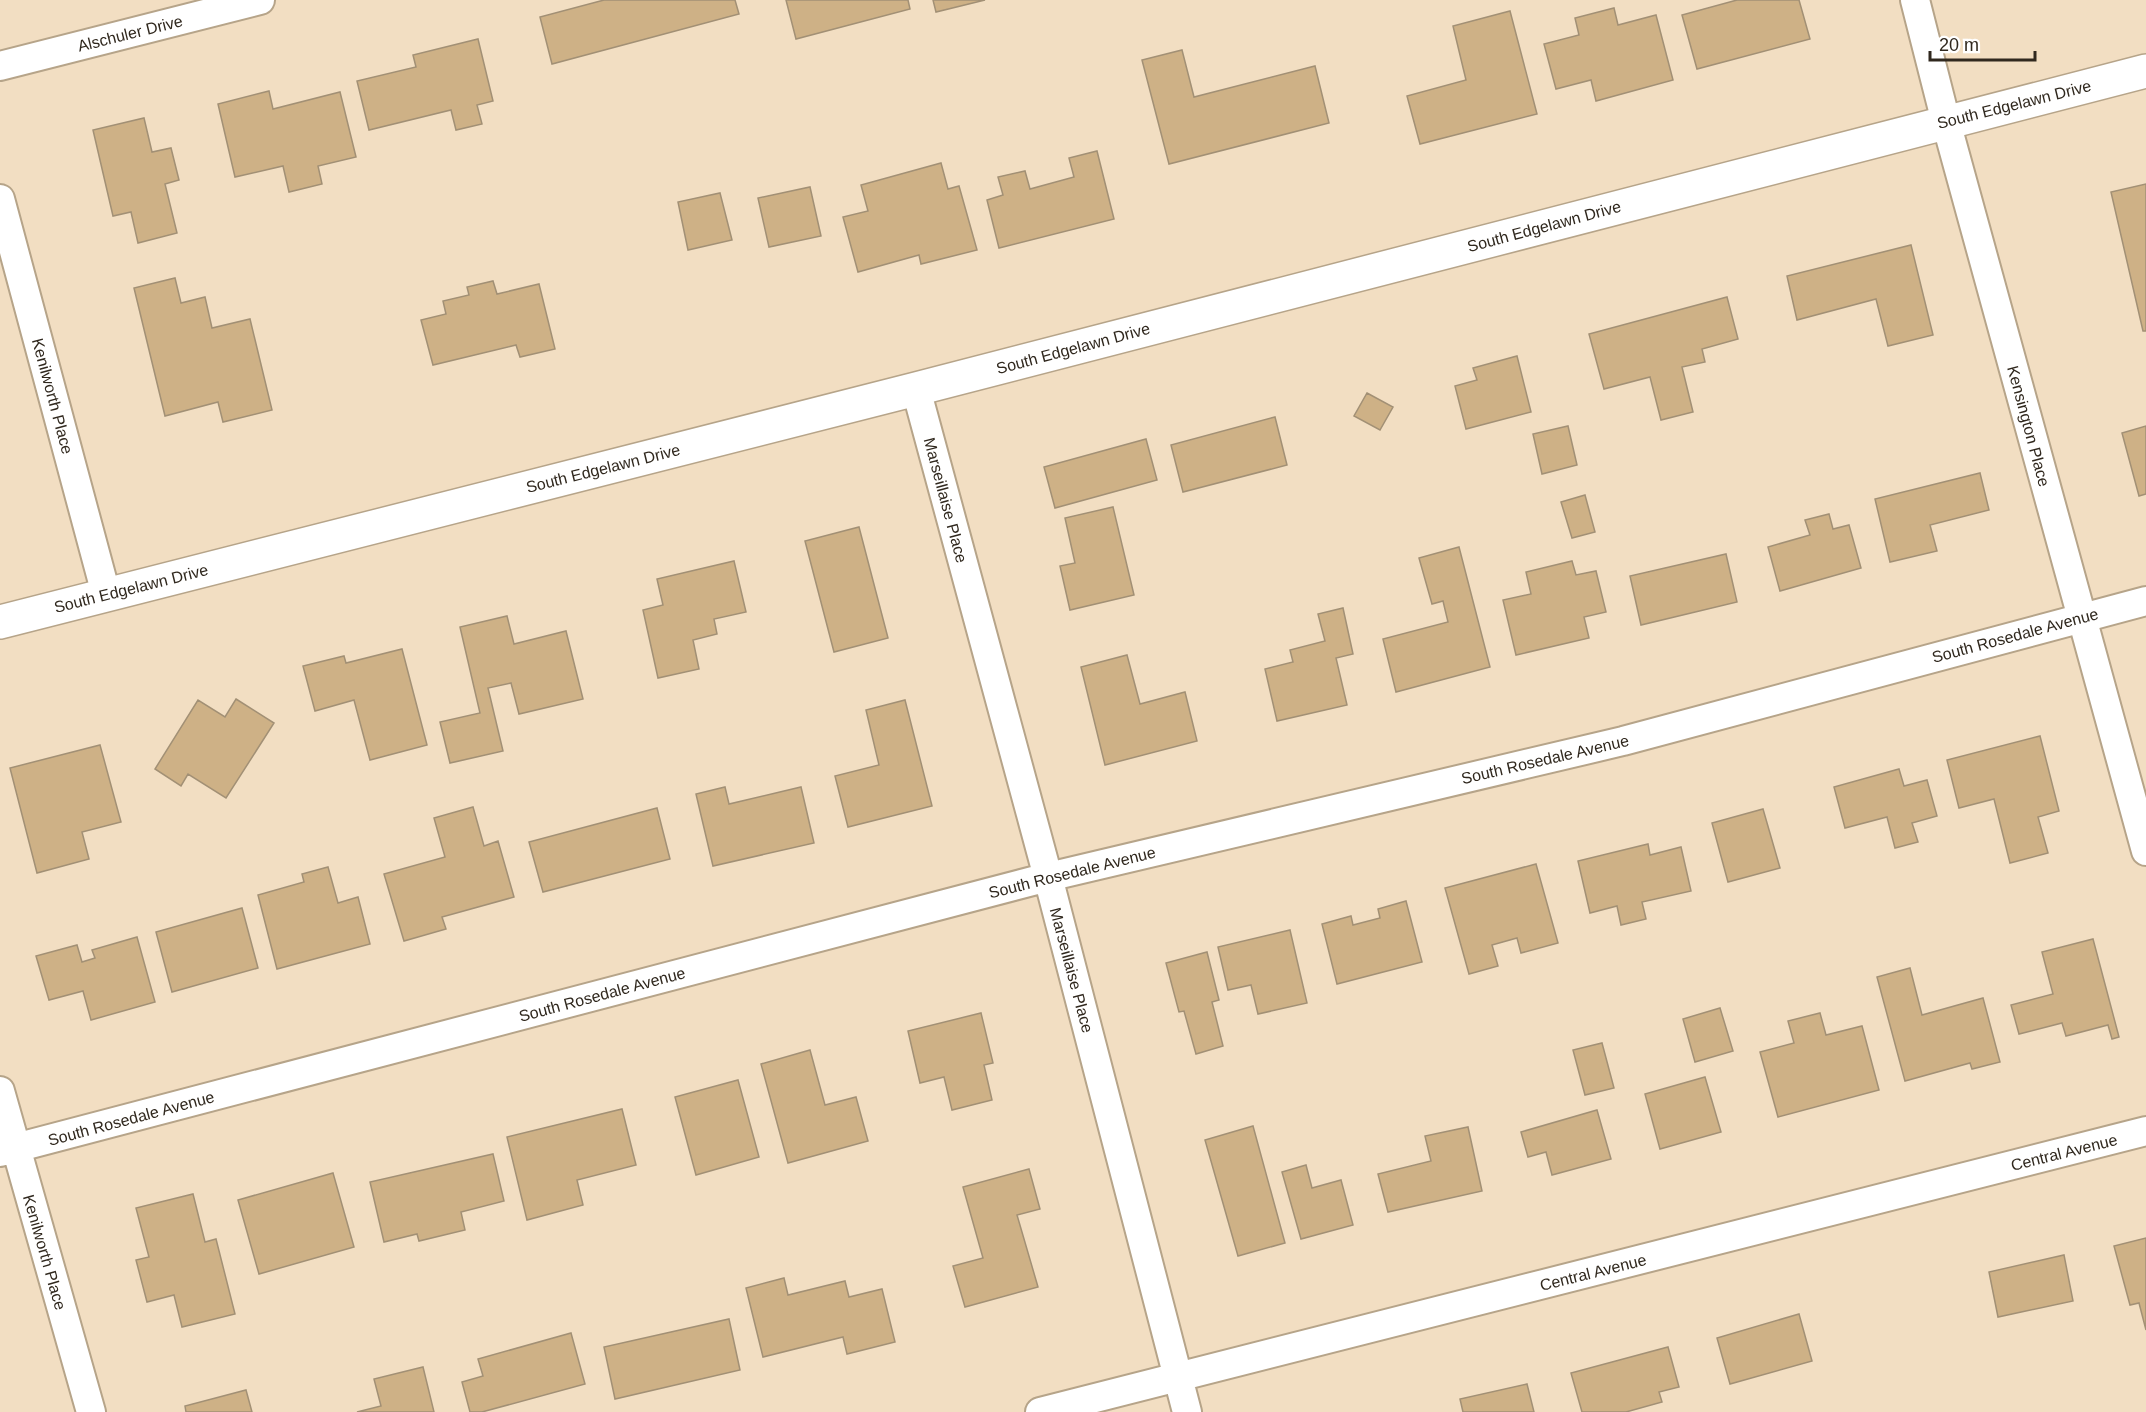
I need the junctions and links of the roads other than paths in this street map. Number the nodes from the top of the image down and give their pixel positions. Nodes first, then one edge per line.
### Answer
1 (261, 0) edge
2 (1915, 0) edge
3 (0, 66) edge
4 (2146, 71) edge
5 (1946, 122) junction
6 (0, 199) edge
7 (916, 389) junction
8 (106, 594) junction
9 (2146, 601) edge
10 (2081, 617) junction
11 (0, 622) edge
12 (2146, 851) edge
13 (1048, 877) junction
14 (0, 1091) edge
15 (2146, 1131) edge
16 (8, 1150) edge
17 (1178, 1378) junction
18 (91, 1412) edge
19 (1040, 1412) edge
20 (1187, 1412) edge

1 - 3 street, Alschuler Drive
2 - 5 street, Kensington Place
4 - 5 street, South Edgelawn Drive
5 - 7 street, South Edgelawn Drive
5 - 10 street, Kensington Place
6 - 8 street, Kenilworth Place
7 - 8 street, South Edgelawn Drive
7 - 13 street, Marseillaise Place
8 - 11 street, South Edgelawn Drive
9 - 10 street, South Rosedale Avenue
10 - 12 street, Kensington Place
10 - 13 street, South Rosedale Avenue
13 - 16 street, South Rosedale Avenue
13 - 17 street, Marseillaise Place
14 - 16 street, Kenilworth Place
15 - 17 street, Central Avenue
16 - 18 street, Kenilworth Place
17 - 19 street, Central Avenue
17 - 20 street, Marseillaise Place

